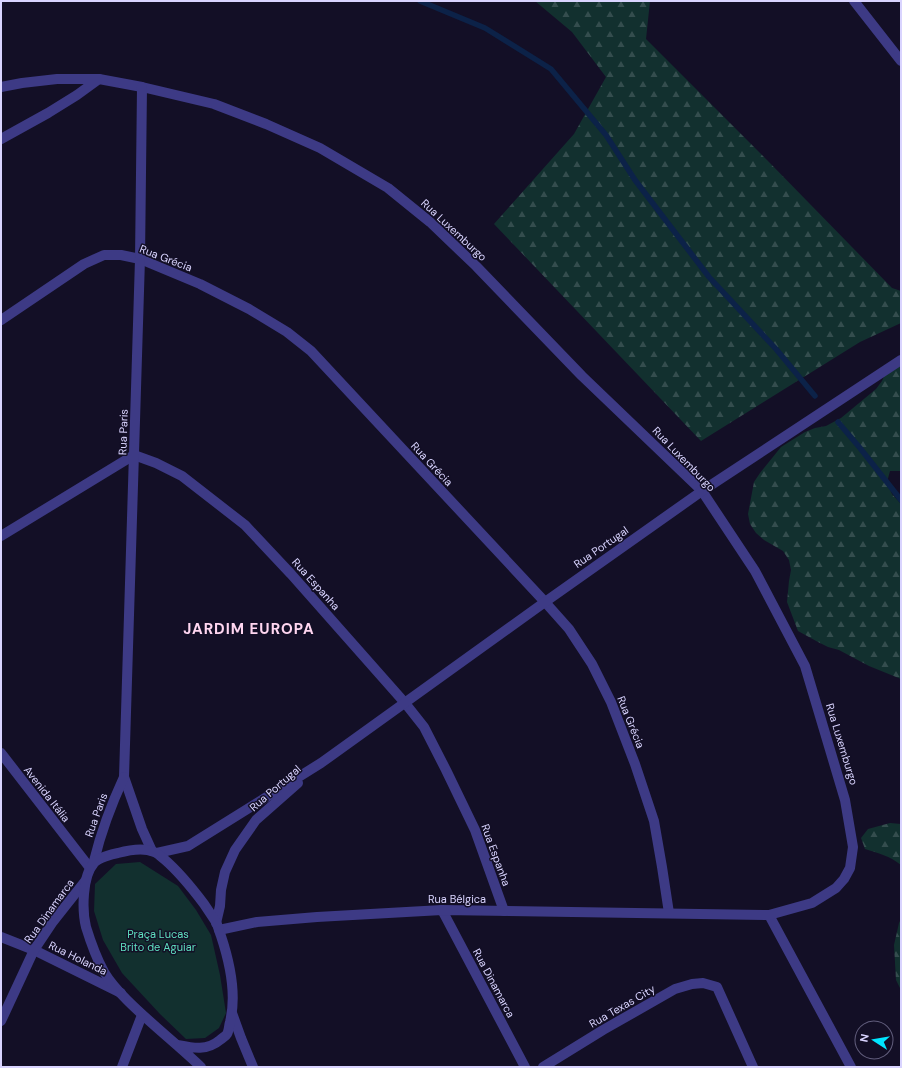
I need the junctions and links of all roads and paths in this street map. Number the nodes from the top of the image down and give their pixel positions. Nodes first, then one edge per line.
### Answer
1 (854, 1) edge
2 (901, 61) edge
3 (99, 79) junction
4 (1, 87) edge
5 (142, 87) junction
6 (1, 139) edge
7 (140, 259) junction
8 (1, 320) edge
9 (901, 360) edge
10 (134, 455) junction
11 (702, 491) junction
12 (1, 536) edge
13 (545, 602) junction
14 (405, 703) junction
15 (1, 753) edge
16 (321, 763) junction
17 (124, 777) junction
18 (155, 852) junction
19 (92, 865) junction
20 (86, 880) junction
21 (442, 910) junction
22 (504, 911) junction
23 (669, 913) junction
24 (769, 915) junction
25 (217, 926) junction
26 (1, 937) edge
27 (34, 950) junction
28 (121, 993) junction
29 (232, 1012) junction
30 (142, 1015) junction
31 (1, 1021) edge
32 (178, 1045) junction
33 (122, 1067) edge
34 (201, 1067) edge
35 (253, 1067) edge
36 (525, 1067) edge
37 (543, 1067) edge
38 (753, 1067) edge
39 (851, 1067) edge

1 - 2 street
3 - 4 street, Rua Luxemburgo
3 - 5 street, Rua Luxemburgo
3 - 6 street
5 - 7 street, Rua Paris
5 - 11 street, Rua Luxemburgo
7 - 8 street, Rua Grécia
7 - 10 street, Rua Paris
7 - 13 street, Rua Grécia
9 - 11 street, Rua Portugal
10 - 12 street
10 - 14 street, Rua Espanha
10 - 17 street, Rua Paris
11 - 13 street, Rua Portugal
11 - 24 street, Rua Luxemburgo
13 - 14 street, Rua Portugal
13 - 23 street, Rua Grécia
14 - 16 street, Rua Portugal
14 - 22 street, Rua Espanha
15 - 19 street, Avenida Itália
16 - 18 street, Rua Portugal
16 - 25 street, Rua Portugal
17 - 18 street, Rua Paris
17 - 19 street, Rua Paris
18 - 19 street
18 - 25 street
19 - 20 street
20 - 27 street, Rua Dinamarca
20 - 28 street
21 - 22 street, Rua Bélgica
21 - 25 street, Rua Bélgica
21 - 36 street, Rua Dinamarca
22 - 23 street, Rua Bélgica
23 - 24 street, Rua Bélgica
24 - 39 street
25 - 29 street
26 - 27 street, Rua Holanda
27 - 28 street, Rua Holanda
27 - 31 street, Rua Dinamarca
28 - 30 street
29 - 32 street
29 - 35 street
30 - 32 street
30 - 33 street
32 - 34 street
37 - 38 street, Rua Texas City

